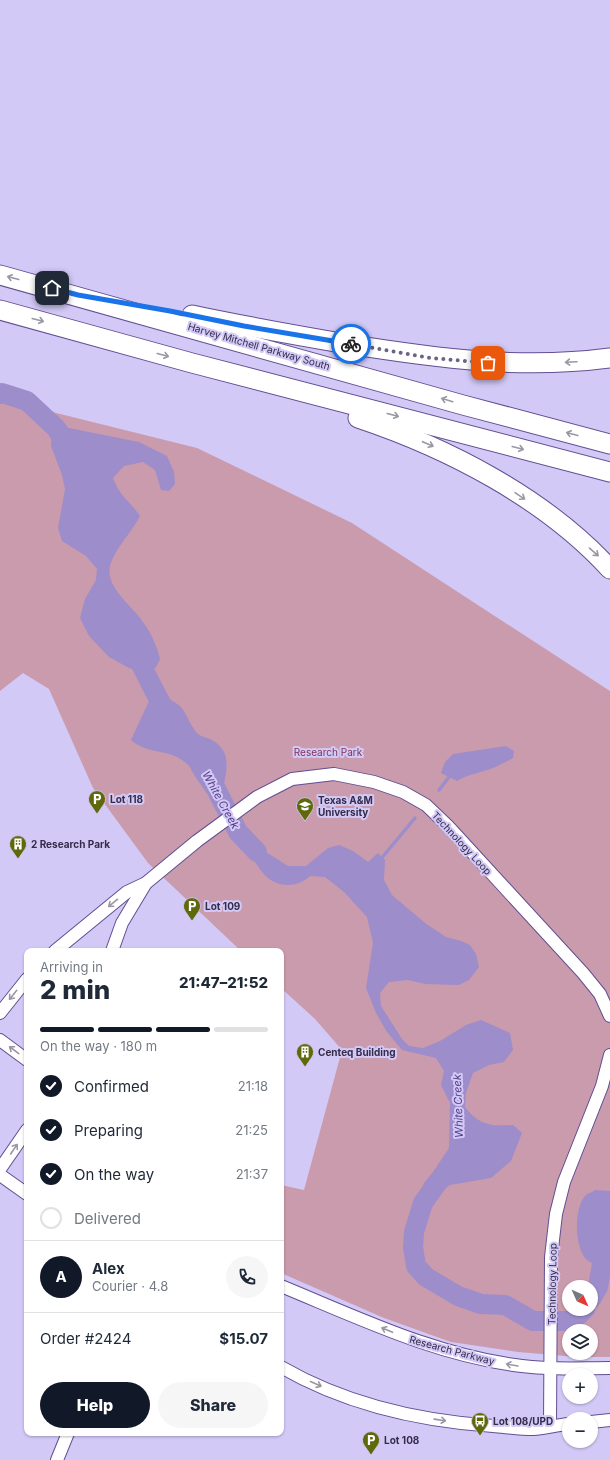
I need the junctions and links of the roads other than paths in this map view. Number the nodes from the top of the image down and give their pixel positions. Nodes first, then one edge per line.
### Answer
1 (0, 275) edge
2 (78, 295) junction
3 (0, 310) edge
4 (610, 358) edge
5 (192, 363) junction
6 (610, 444) edge
7 (610, 472) edge
8 (610, 569) edge
9 (146, 883) junction
10 (59, 948) edge
11 (113, 948) edge
12 (24, 982) edge
13 (0, 1013) edge
14 (610, 1016) edge
15 (0, 1040) edge
16 (610, 1055) edge
17 (24, 1058) edge
18 (24, 1134) edge
19 (0, 1169) edge
20 (0, 1175) edge
21 (24, 1192) edge
22 (284, 1287) edge
23 (284, 1368) edge
24 (610, 1368) edge
25 (551, 1369) junction
26 (610, 1420) edge
27 (598, 1421) edge
28 (562, 1425) edge
29 (550, 1426) junction
30 (67, 1436) edge
31 (57, 1460) edge

2 -> 1 highway, Harvey Mitchell Parkway South
4 -> 2 highway
6 -> 2 highway, Harvey Mitchell Parkway South
3 -> 5 highway
5 -> 7 highway
5 -> 8 highway
9 -> 10 street, Technology Loop
9 - 11 street, Technology Loop
9 - 14 street, Technology Loop
12 -> 13 street
17 -> 15 street
16 - 25 street, Technology Loop
19 -> 18 street
20 - 21 street
25 -> 22 street, Research Parkway
23 -> 29 street
24 - 25 street, Research Parkway
25 - 29 street, Technology Loop
26 - 27 street
28 - 29 street
30 - 31 street

